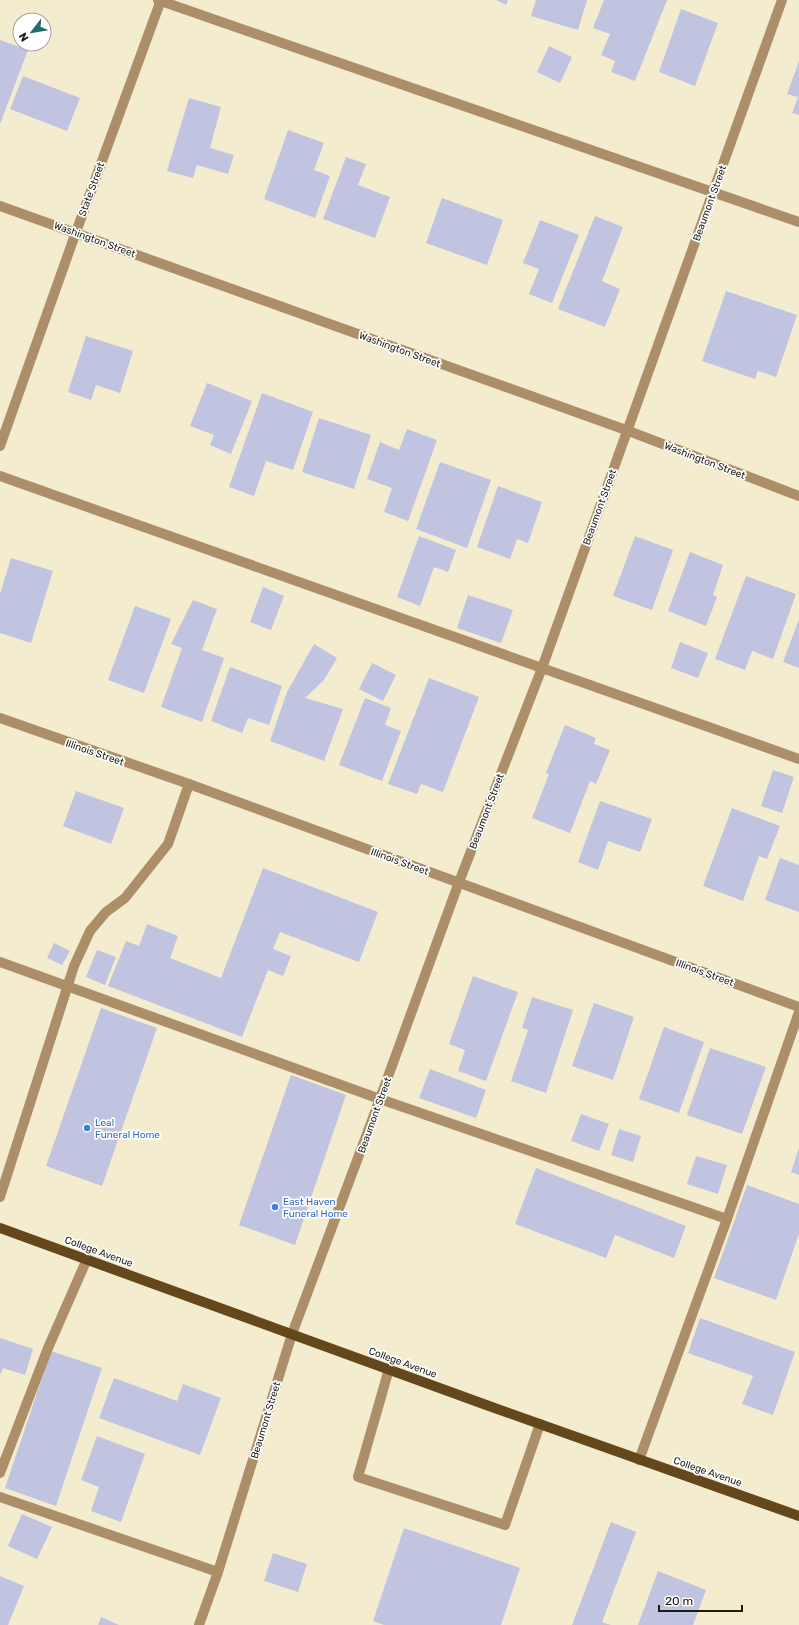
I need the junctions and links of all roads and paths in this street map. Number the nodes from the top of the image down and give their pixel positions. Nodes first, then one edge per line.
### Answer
1 (160, 0) edge
2 (782, 0) edge
3 (713, 191) junction
4 (0, 206) edge
5 (799, 222) edge
6 (76, 232) junction
7 (626, 430) junction
8 (0, 446) edge
9 (0, 476) edge
10 (799, 496) edge
11 (542, 668) junction
12 (0, 718) edge
13 (799, 759) edge
14 (189, 784) junction
15 (459, 882) junction
16 (0, 962) edge
17 (68, 986) junction
18 (799, 1007) edge
19 (799, 1012) edge
20 (380, 1099) junction
21 (0, 1197) edge
22 (727, 1219) junction
23 (0, 1228) edge
24 (87, 1259) junction
25 (292, 1334) junction
26 (389, 1369) junction
27 (540, 1424) junction
28 (639, 1460) junction
29 (0, 1473) edge
30 (0, 1497) edge
31 (799, 1516) edge
32 (218, 1572) junction
33 (199, 1625) edge

1 - 3 street
1 - 6 street, State Street
2 - 3 street, Beaumont Street
3 - 5 street
3 - 7 street, Beaumont Street
4 - 6 street, Washington Street
6 - 7 street, Washington Street
6 - 8 street, State Street
7 - 10 street, Washington Street
7 - 11 street, Beaumont Street
9 - 11 street
11 - 13 street
11 - 15 street, Beaumont Street
12 - 14 street, Illinois Street
14 - 15 street, Illinois Street
14 - 17 street
15 - 18 street, Illinois Street
15 - 20 street, Beaumont Street
16 - 17 street
17 - 20 street
17 - 21 street
19 - 22 street
20 - 22 street
20 - 25 street, Beaumont Street
22 - 28 street
23 - 24 main road, College Avenue
24 - 25 main road, College Avenue
24 - 29 street
25 - 26 main road, College Avenue
25 - 32 street, Beaumont Street
26 - 27 main road, College Avenue
26 - 27 street
27 - 28 main road, College Avenue
28 - 31 main road, College Avenue
30 - 32 street
32 - 33 street, Beaumont Street

